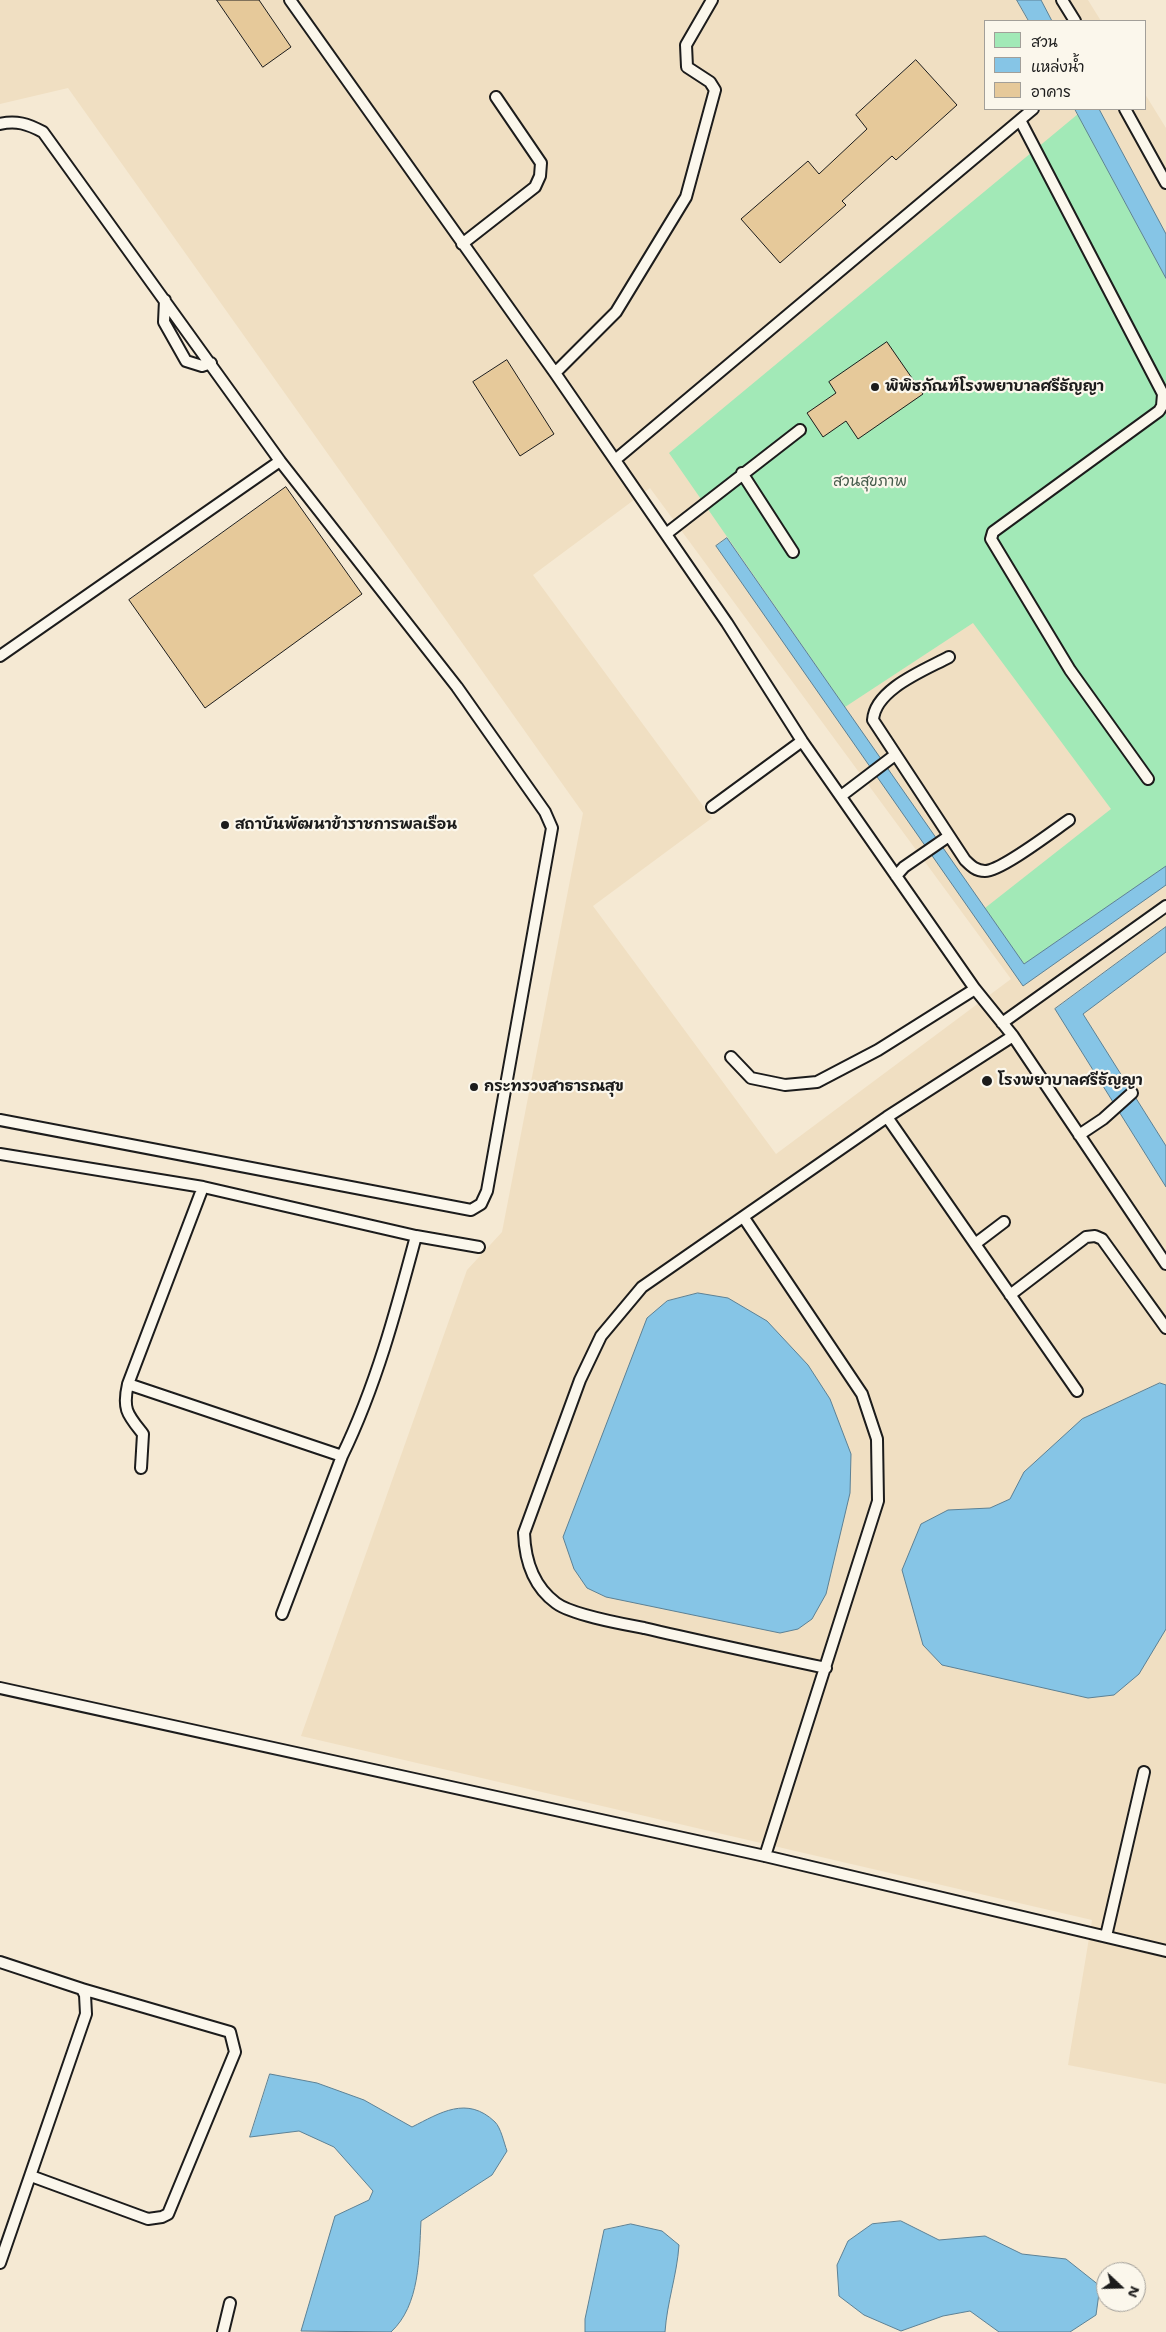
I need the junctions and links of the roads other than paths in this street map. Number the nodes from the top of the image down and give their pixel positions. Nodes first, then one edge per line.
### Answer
1 (290, 0) edge
2 (712, 0) edge
3 (1062, 0) edge
4 (1074, 20) edge
5 (496, 97) dead end
6 (1032, 110) edge
7 (1126, 110) edge
8 (1020, 120) junction
9 (0, 124) edge
10 (1166, 183) edge
11 (462, 244) junction
12 (165, 300) junction
13 (210, 363) junction
14 (555, 373) junction
15 (800, 430) dead end
16 (615, 460) junction
17 (280, 461) junction
18 (742, 473) junction
19 (666, 534) junction
20 (793, 552) dead end
21 (0, 656) edge
22 (949, 657) dead end
23 (802, 740) junction
24 (891, 758) junction
25 (1148, 779) dead end
26 (841, 796) junction
27 (712, 807) dead end
28 (1069, 820) dead end
29 (947, 838) junction
30 (896, 876) junction
31 (1166, 906) edge
32 (975, 989) junction
33 (1002, 1023) junction
34 (1013, 1036) junction
35 (731, 1058) dead end
36 (1132, 1093) dead end
37 (887, 1117) junction
38 (0, 1120) edge
39 (1083, 1132) junction
40 (0, 1154) edge
41 (203, 1188) junction
42 (744, 1218) junction
43 (1004, 1222) dead end
44 (416, 1236) junction
45 (975, 1244) junction
46 (479, 1247) dead end
47 (1166, 1264) edge
48 (1010, 1295) junction
49 (1166, 1328) edge
50 (128, 1384) junction
51 (1077, 1391) dead end
52 (342, 1456) junction
53 (141, 1468) dead end
54 (282, 1614) dead end
55 (826, 1668) junction
56 (0, 1688) edge
57 (1144, 1772) dead end
58 (765, 1856) junction
59 (1106, 1936) junction
60 (1166, 1951) edge
61 (0, 1962) edge
62 (82, 1989) junction
63 (31, 2176) junction
64 (0, 2263) edge
65 (230, 2302) dead end
66 (223, 2332) edge

1 - 11 lane
2 - 14 lane
3 - 4 lane
5 - 11 lane
6 - 8 lane
7 - 10 lane
8 - 16 lane
8 - 25 lane
9 - 12 lane
11 - 14 lane
12 - 13 lane
12 - 13 lane
13 - 17 lane
14 - 16 lane
15 - 18 lane
16 - 19 lane
17 - 21 lane
17 - 38 lane
18 - 19 lane
18 - 20 lane
19 - 23 lane
22 - 24 lane
23 - 26 lane
23 - 27 lane
24 - 26 lane
24 - 29 lane
26 - 30 lane
28 - 29 lane
29 - 30 lane
30 - 32 lane
31 - 33 lane
32 - 33 lane
32 - 35 lane
33 - 34 lane
34 - 37 lane
34 - 39 lane
36 - 39 lane
37 - 42 lane
37 - 45 lane
39 - 47 lane
40 - 41 lane
41 - 44 lane
41 - 50 lane
42 - 55 lane
42 - 55 lane
43 - 45 lane
44 - 46 lane
44 - 52 lane
45 - 48 lane
48 - 49 lane
48 - 51 lane
50 - 52 lane
50 - 53 lane
52 - 54 lane
55 - 58 lane
56 - 58 lane
57 - 59 lane
58 - 59 lane
59 - 60 lane
61 - 62 lane
62 - 63 lane
62 - 63 lane
63 - 64 lane
65 - 66 lane

